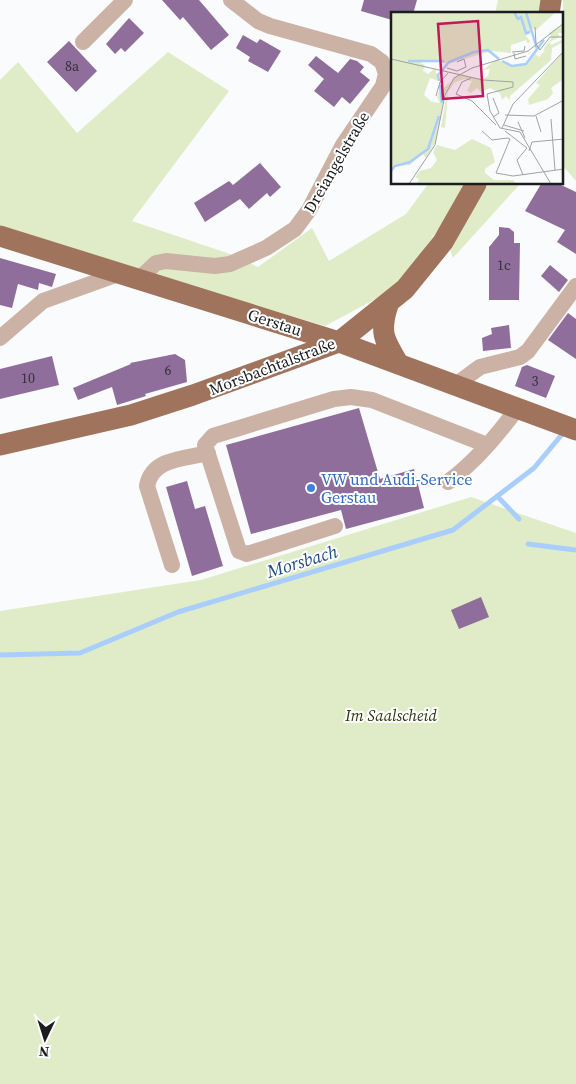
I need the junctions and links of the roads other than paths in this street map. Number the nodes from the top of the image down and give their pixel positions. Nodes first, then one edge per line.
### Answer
1 (125, 0) edge
2 (231, 0) edge
3 (83, 42) dead end
4 (475, 185) edge
5 (0, 236) edge
6 (130, 276) junction
7 (576, 286) edge
8 (388, 305) junction
9 (0, 338) edge
10 (339, 342) junction
11 (398, 363) junction
12 (457, 384) junction
13 (518, 407) junction
14 (576, 430) edge
15 (0, 445) edge
16 (487, 445) junction
17 (208, 454) junction
18 (448, 482) dead end
19 (335, 526) dead end
20 (172, 565) dead end

1 - 3 street
2 - 6 street, Dreiangelstraße
4 - 8 main road, Morsbachtalstraße
5 - 6 main road, Gerstau
6 - 9 street
6 - 10 main road, Gerstau
7 - 12 street
8 - 10 main road, Morsbachtalstraße
8 - 11 main road
10 - 11 main road, Gerstau
10 - 15 main road, Morsbachtalstraße
11 - 12 main road, Gerstau
12 - 13 main road, Gerstau
13 - 14 main road, Gerstau
13 - 16 street
16 - 17 street
16 - 18 street
17 - 19 street
17 - 20 street

